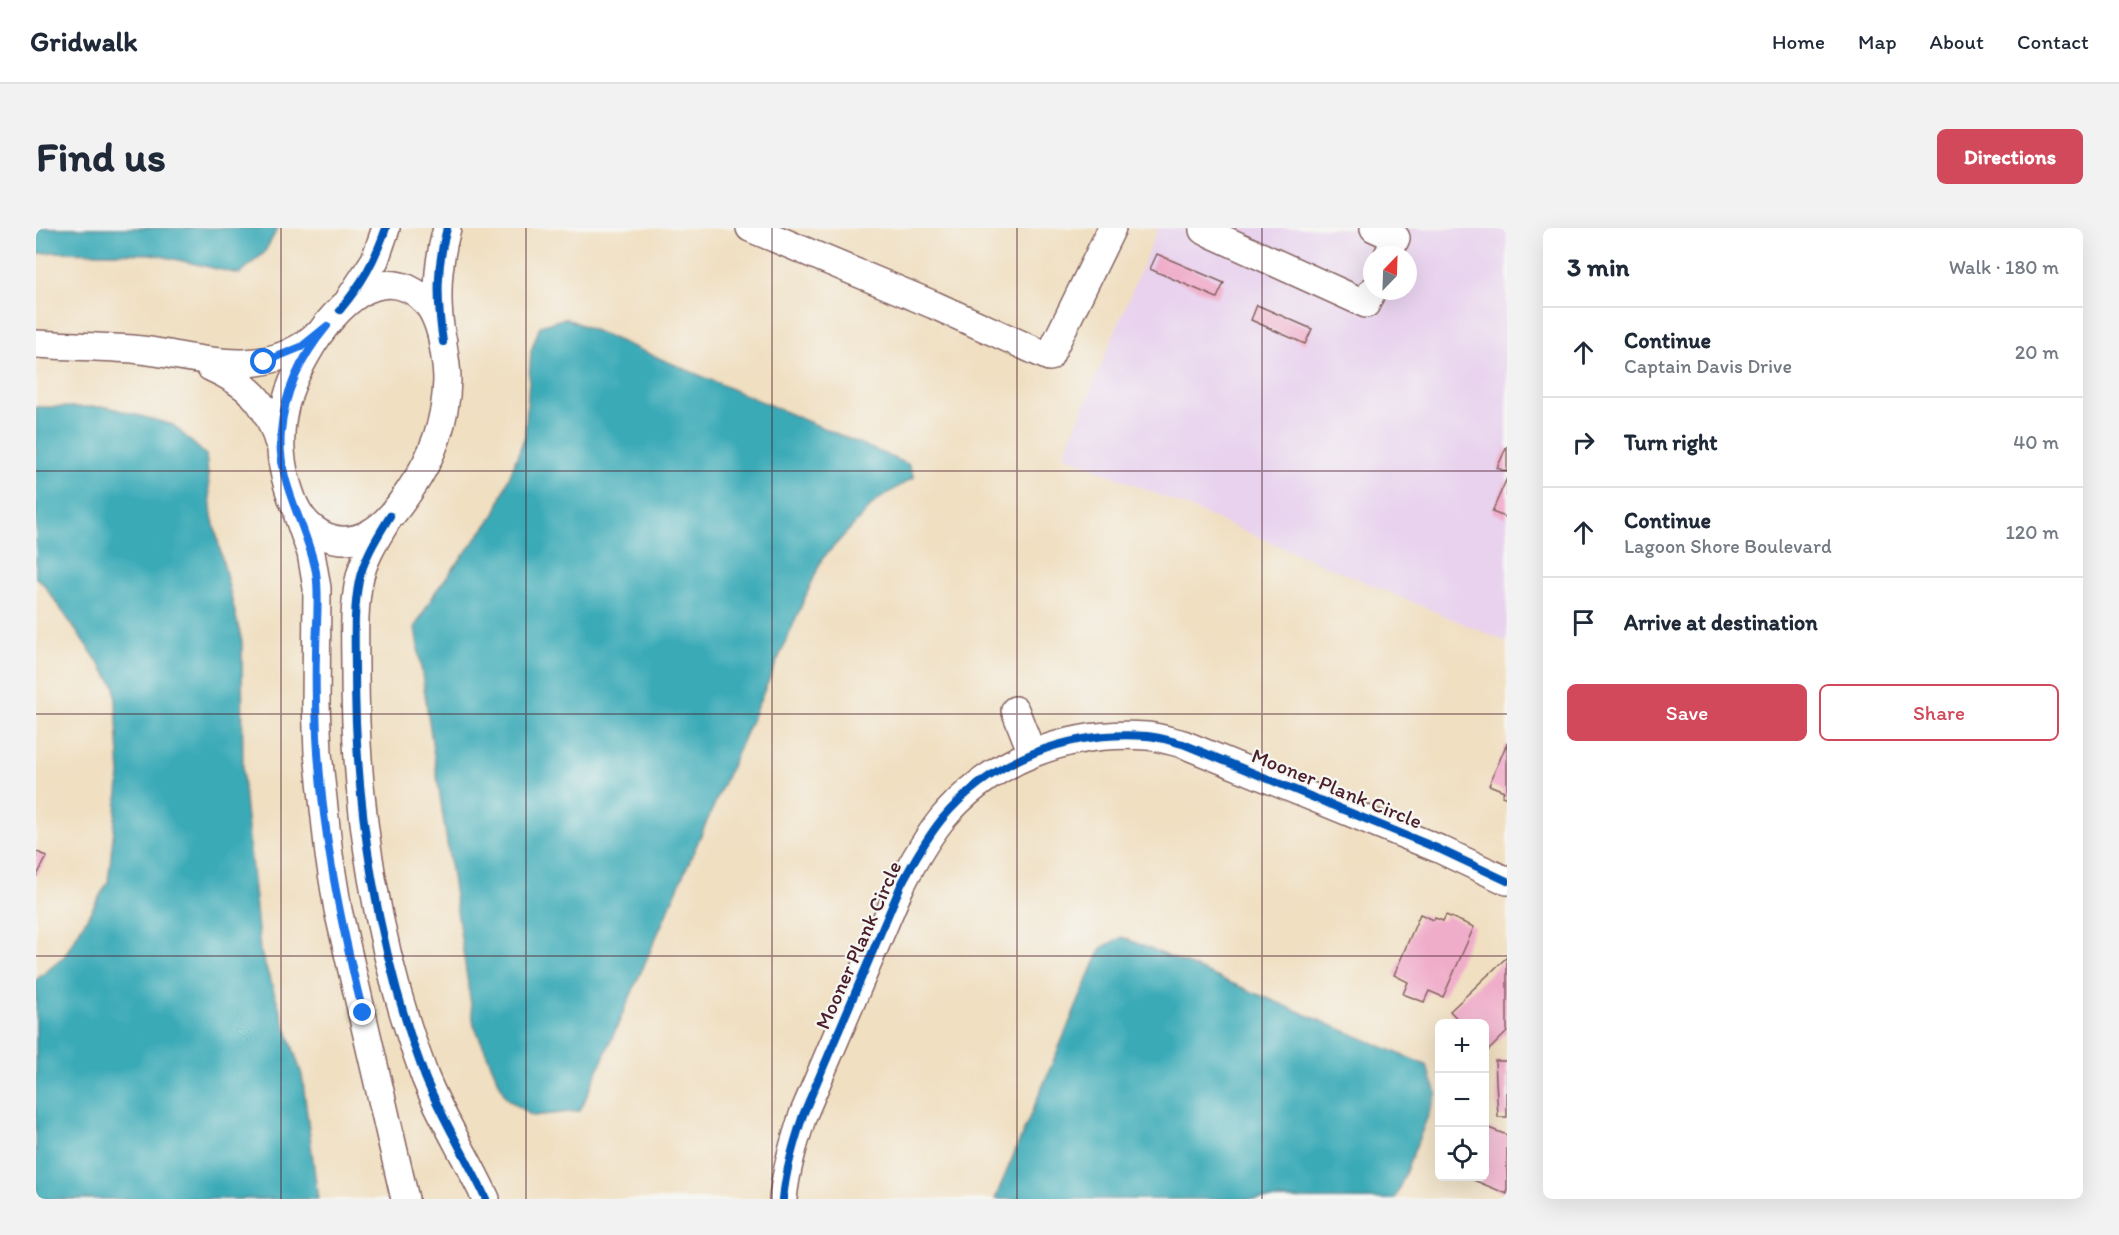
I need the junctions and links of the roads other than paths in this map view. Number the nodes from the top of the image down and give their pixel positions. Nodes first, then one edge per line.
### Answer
1 (386, 228) edge
2 (447, 228) edge
3 (750, 228) edge
4 (1094, 228) edge
5 (1112, 228) edge
6 (1204, 228) edge
7 (1374, 228) edge
8 (1392, 246) edge
9 (1368, 300) edge
10 (934, 305) junction
11 (334, 318) junction
12 (443, 342) junction
13 (36, 344) edge
14 (190, 357) junction
15 (281, 451) junction
16 (292, 501) junction
17 (390, 516) junction
18 (1015, 710) dead end
19 (1032, 753) junction
20 (1507, 880) edge
21 (405, 1199) edge
22 (486, 1199) edge
23 (783, 1199) edge

1 - 11 street
2 - 12 street
3 - 10 street
4 - 10 street
5 - 10 street
6 - 9 street
7 - 8 street
11 - 12 street
11 - 14 street
11 - 15 street
12 - 17 street
13 - 14 street
14 - 15 street
15 - 16 street
16 - 17 street
16 - 21 street
17 - 22 street
18 - 19 street
19 - 20 street, Mooner Plank Circle
19 - 23 street, Mooner Plank Circle

